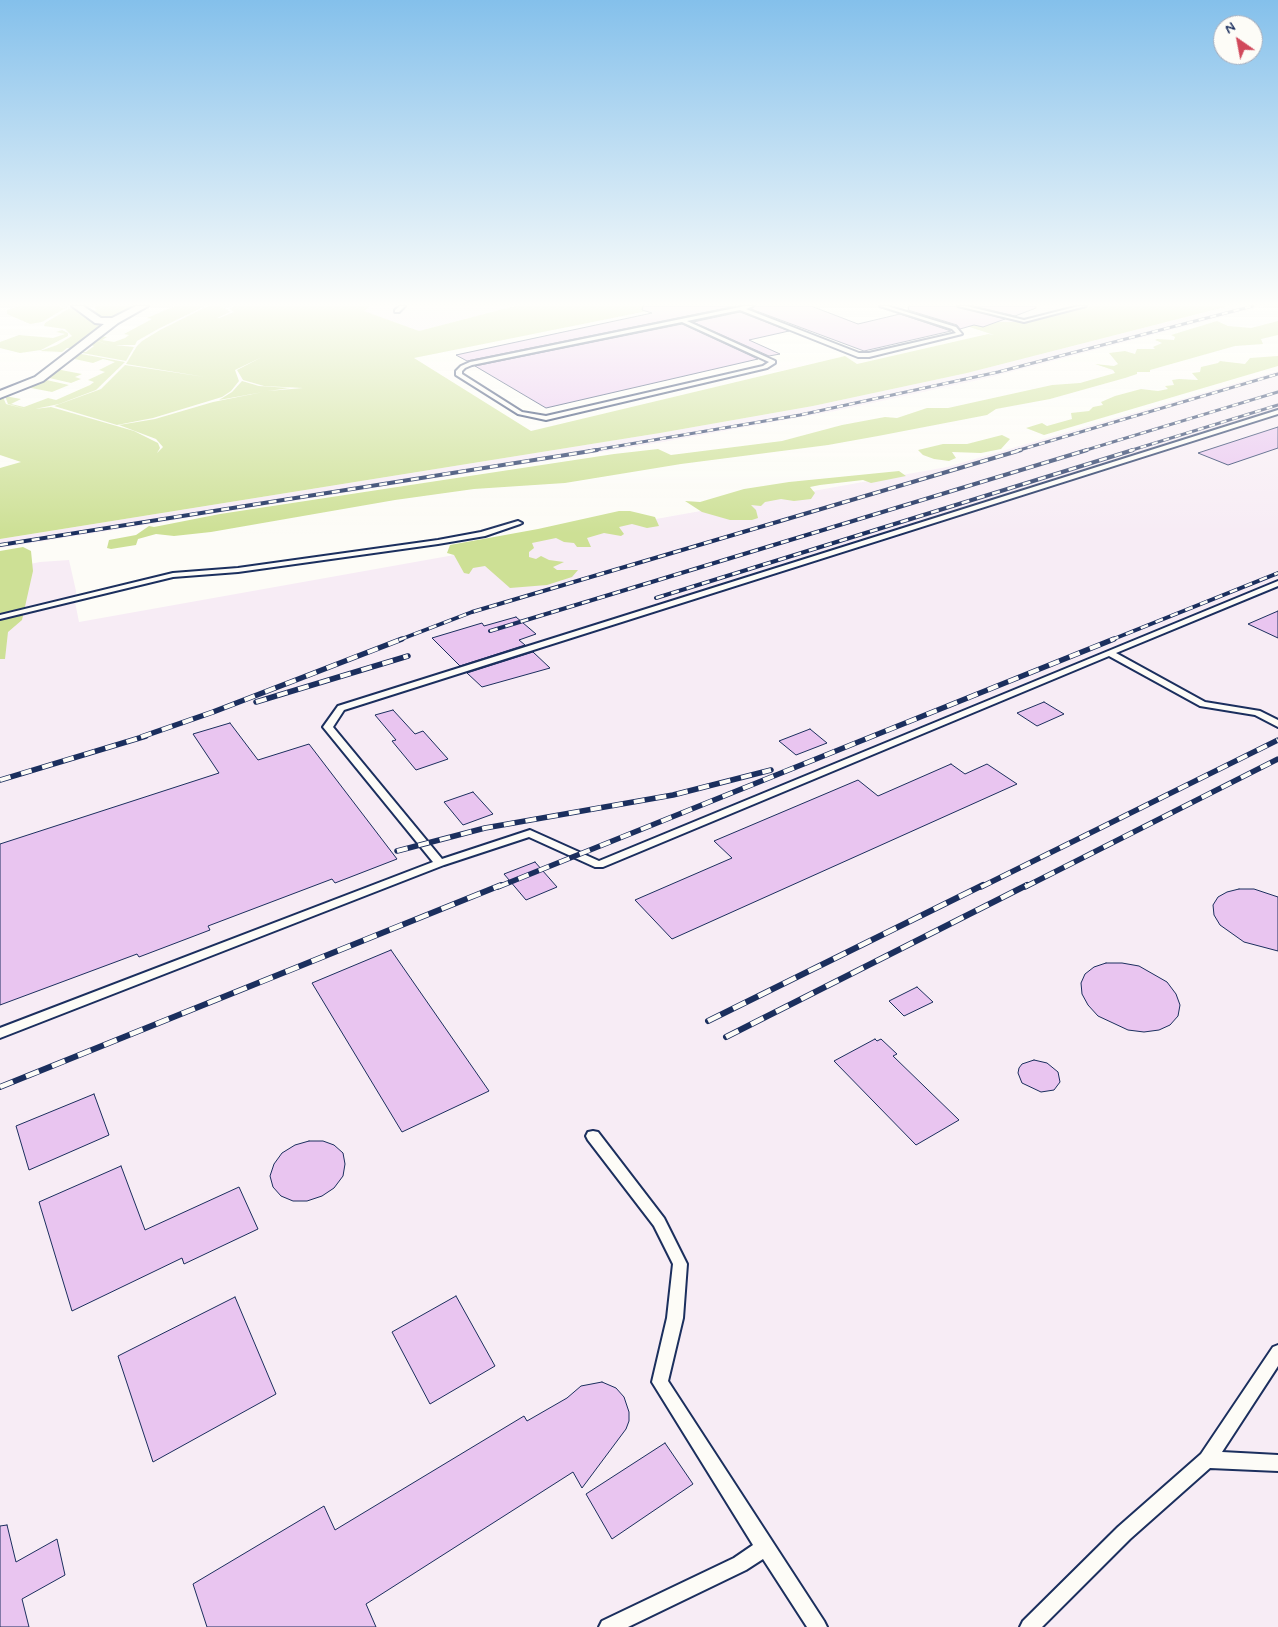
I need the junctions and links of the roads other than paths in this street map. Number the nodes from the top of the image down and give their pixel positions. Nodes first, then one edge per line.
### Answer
1 (3, 382) edge
2 (33, 382) edge
3 (470, 382) edge
4 (701, 382) edge
5 (22, 387) junction
6 (0, 395) edge
7 (1278, 412) edge
8 (518, 523) dead end
9 (1278, 584) edge
10 (0, 617) edge
11 (1110, 653) junction
12 (1278, 724) edge
13 (440, 863) junction
14 (0, 1033) edge
15 (593, 1136) dead end
16 (1278, 1352) edge
17 (1207, 1460) junction
18 (1278, 1463) edge
19 (764, 1547) junction
20 (608, 1627) edge
21 (818, 1627) edge
22 (1029, 1627) edge

1 - 5 street
2 - 5 street
3 - 4 lane
5 - 6 street
7 - 13 lane
8 - 10 lane
9 - 11 lane
11 - 12 lane
11 - 13 lane
13 - 14 lane
15 - 19 lane
16 - 17 lane
17 - 18 lane
17 - 22 lane
19 - 20 lane
19 - 21 lane

